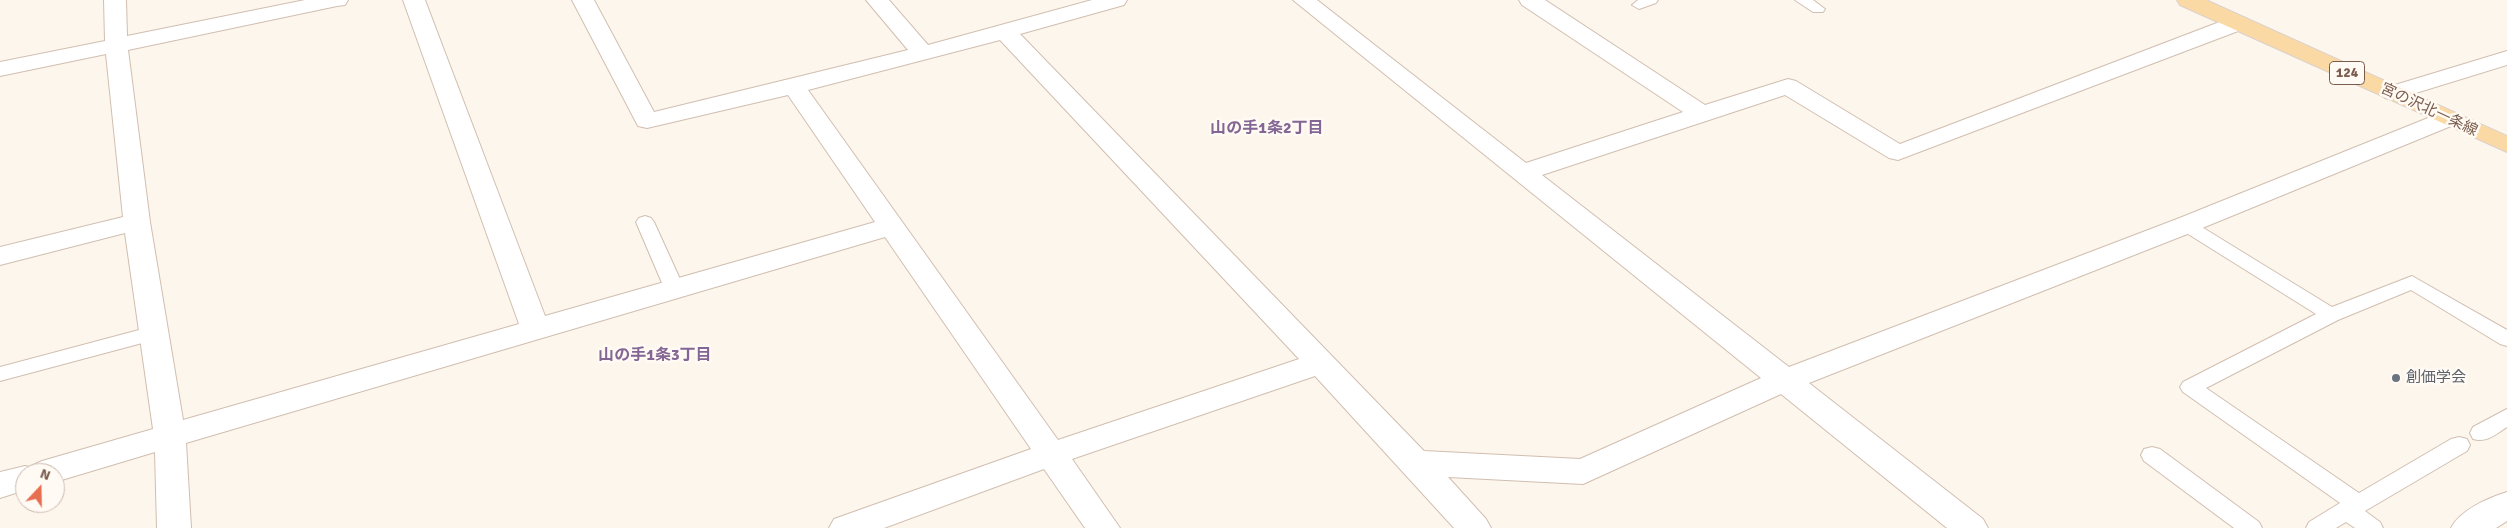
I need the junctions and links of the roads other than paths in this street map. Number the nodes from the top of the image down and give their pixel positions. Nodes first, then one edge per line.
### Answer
1 (115, 0) edge
2 (337, 0) edge
3 (414, 0) edge
4 (583, 0) edge
5 (877, 0) edge
6 (1116, 0) edge
7 (1304, 0) edge
8 (1530, 0) edge
9 (1802, 0) edge
10 (2188, 0) edge
11 (1083, 4) edge
12 (1818, 10) dead end
13 (2238, 23) junction
14 (1006, 32) junction
15 (116, 46) junction
16 (923, 53) junction
17 (2507, 58) edge
18 (0, 69) edge
19 (794, 87) junction
20 (2393, 94) junction
21 (1702, 114) junction
22 (2448, 119) junction
23 (2507, 146) edge
24 (1524, 172) junction
25 (137, 222) junction
26 (645, 222) dead end
27 (2186, 225) junction
28 (891, 226) junction
29 (0, 256) edge
30 (675, 290) junction
31 (2331, 315) junction
32 (536, 330) junction
33 (154, 333) junction
34 (2507, 339) edge
35 (1319, 363) junction
36 (0, 374) edge
37 (1783, 381) junction
38 (2507, 417) edge
39 (2480, 433) dead end
40 (170, 436) junction
41 (2459, 445) dead end
42 (1052, 454) junction
43 (2152, 455) dead end
44 (1416, 463) junction
45 (65, 466) edge
46 (15, 481) edge
47 (0, 485) edge
48 (2507, 505) edge
49 (2352, 507) junction
50 (174, 528) edge
51 (846, 528) edge
52 (1104, 528) edge
53 (1474, 528) edge
54 (1971, 528) edge
55 (2251, 528) edge
56 (2317, 528) edge
57 (2372, 528) edge
58 (2468, 528) edge

1 - 15 street
2 - 15 street
3 - 32 street
4 - 19 street
5 - 16 street
6 - 11 street
7 - 24 street
8 - 21 street
9 - 12 lane
10 - 13 main road, 宮の沢北一条線 / 124
11 - 14 street
13 - 20 main road, 宮の沢北一条線 / 124
13 - 21 street
14 - 16 street
14 - 35 street
15 - 18 street
15 - 25 street
16 - 19 street
17 - 20 street
19 - 28 street
20 - 22 main road, 宮の沢北一条線 / 124
21 - 24 street
22 - 23 main road, 宮の沢北一条線 / 124
22 - 27 street
24 - 37 street
25 - 29 street
25 - 33 street
26 - 30 lane
27 - 31 lane
27 - 37 street
28 - 30 street
28 - 42 street
30 - 32 street
31 - 34 lane
31 - 49 lane
32 - 40 street
33 - 36 lane
33 - 40 street
35 - 42 street
35 - 44 street
37 - 44 street
37 - 54 street
38 - 39 lane
40 - 45 street
40 - 50 street
41 - 49 lane
42 - 51 street
42 - 52 street
43 - 55 lane
44 - 53 street
46 - 47 street
48 - 58 street
49 - 56 lane
49 - 57 lane

